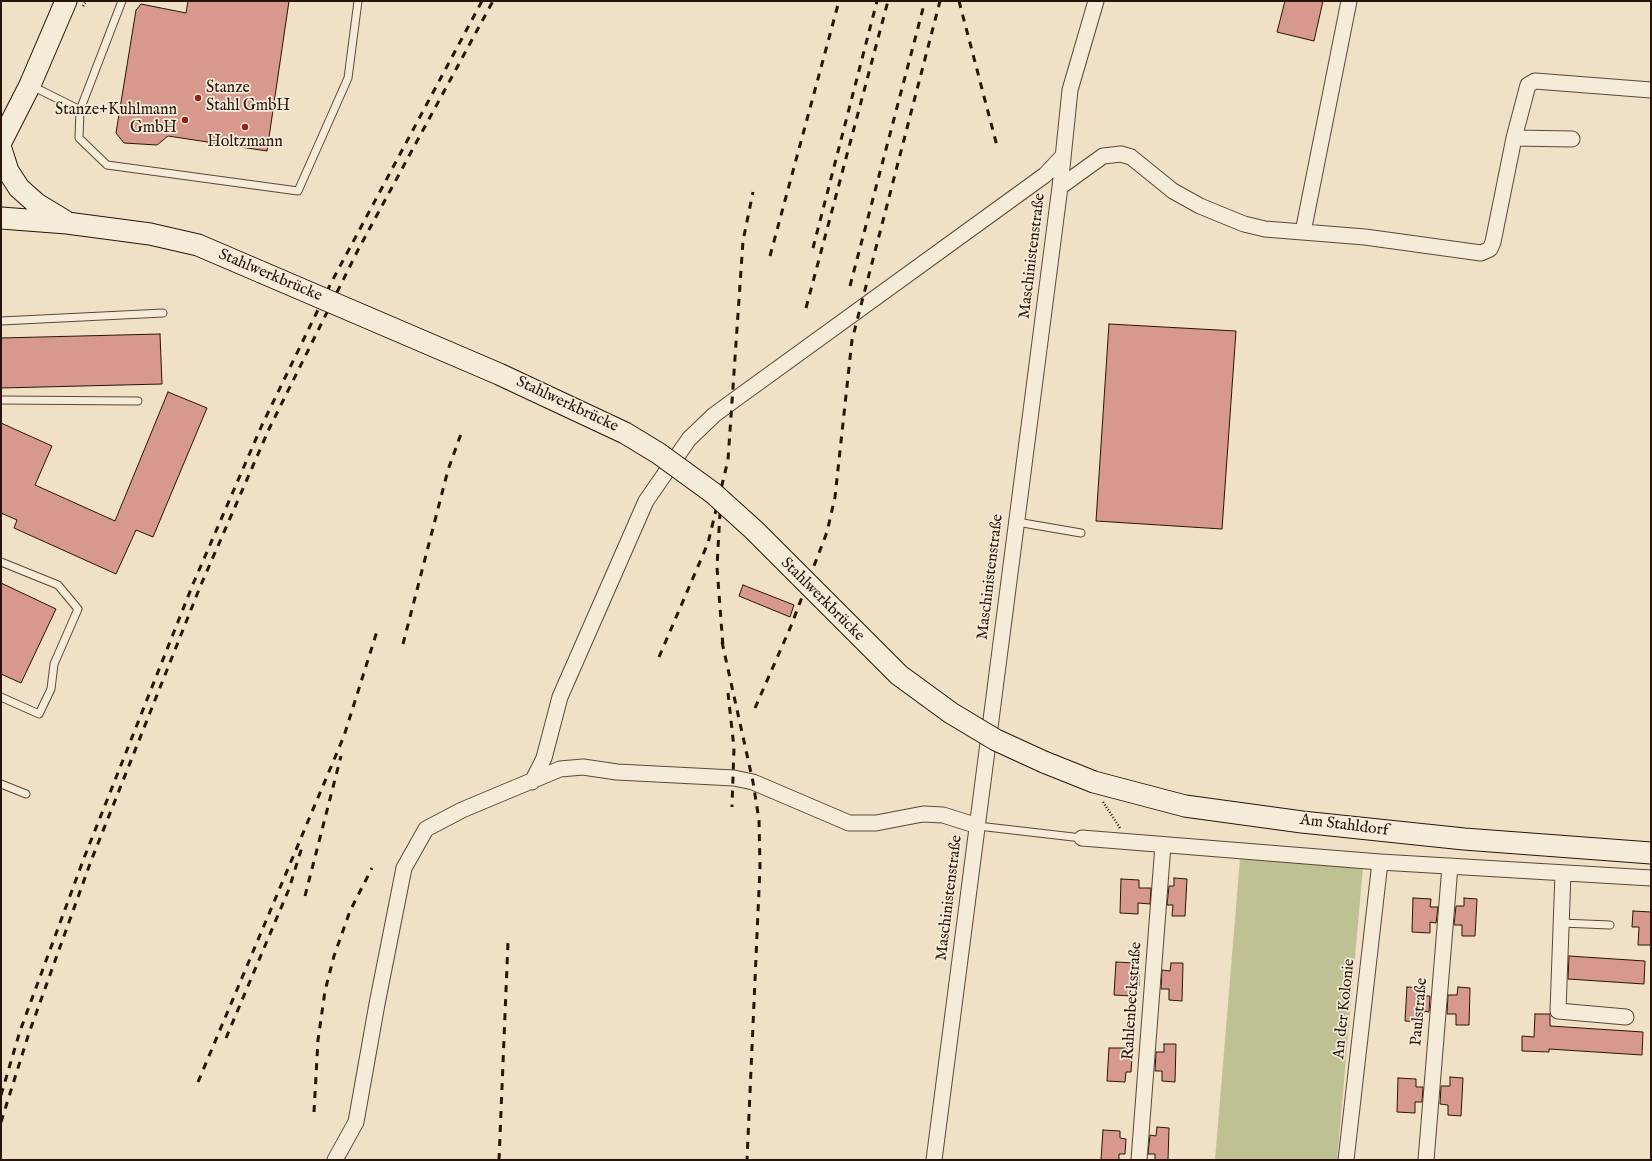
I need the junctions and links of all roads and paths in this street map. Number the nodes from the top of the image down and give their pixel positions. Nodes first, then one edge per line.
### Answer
1 (66, 1) edge
2 (122, 1) edge
3 (358, 1) edge
4 (1096, 1) edge
5 (1349, 1) edge
6 (30, 85) junction
7 (1651, 90) edge
8 (80, 110) junction
9 (1514, 138) junction
10 (1572, 139) dead end
11 (1, 142) edge
12 (1, 149) edge
13 (1062, 157) junction
14 (1060, 187) junction
15 (1, 218) edge
16 (67, 223) junction
17 (1302, 232) junction
18 (163, 313) dead end
19 (1, 321) edge
20 (1, 400) edge
21 (138, 401) dead end
22 (1017, 522) junction
23 (1081, 533) dead end
24 (1, 562) edge
25 (1, 697) edge
26 (1044, 762) joint
27 (532, 782) junction
28 (1, 784) edge
29 (26, 794) dead end
30 (1101, 800) dead end
31 (978, 826) junction
32 (1123, 832) dead end
33 (1082, 838) joint
34 (1163, 845) junction
35 (1651, 852) edge
36 (1380, 862) junction
37 (1450, 866) junction
38 (1563, 873) junction
39 (1651, 878) edge
40 (1561, 923) junction
41 (1610, 925) dead end
42 (1626, 1017) dead end
43 (335, 1160) edge
44 (934, 1160) edge
45 (1139, 1160) edge
46 (1346, 1160) edge
47 (1426, 1160) edge

1 - 6 main road
2 - 8 lane
3 - 8 lane
4 - 13 street, Maschinistenstraße
5 - 17 street
6 - 8 lane
6 - 11 main road
7 - 9 street
9 - 10 street
9 - 17 street
12 - 16 main road
13 - 14 street, Maschinistenstraße
13 - 27 street
14 - 17 street
14 - 22 street, Maschinistenstraße
15 - 16 main road, Stahlwerkbrücke
16 - 26 main road, Stahlwerkbrücke, bridge
18 - 19 lane
20 - 21 lane
22 - 23 lane
22 - 31 street, Maschinistenstraße
24 - 25 lane
26 - 35 main road, Am Stahldorf
27 - 31 street
27 - 43 street
28 - 29 lane
30 - 32 path
31 - 33 lane
31 - 44 street, Maschinistenstraße
33 - 34 street
34 - 36 street
34 - 45 street, Rahlenbeckstraße
36 - 37 street
36 - 46 street, An der Kolonie
37 - 38 street
37 - 47 street, Paulstraße
38 - 39 street
38 - 40 street
40 - 41 lane
40 - 42 street

